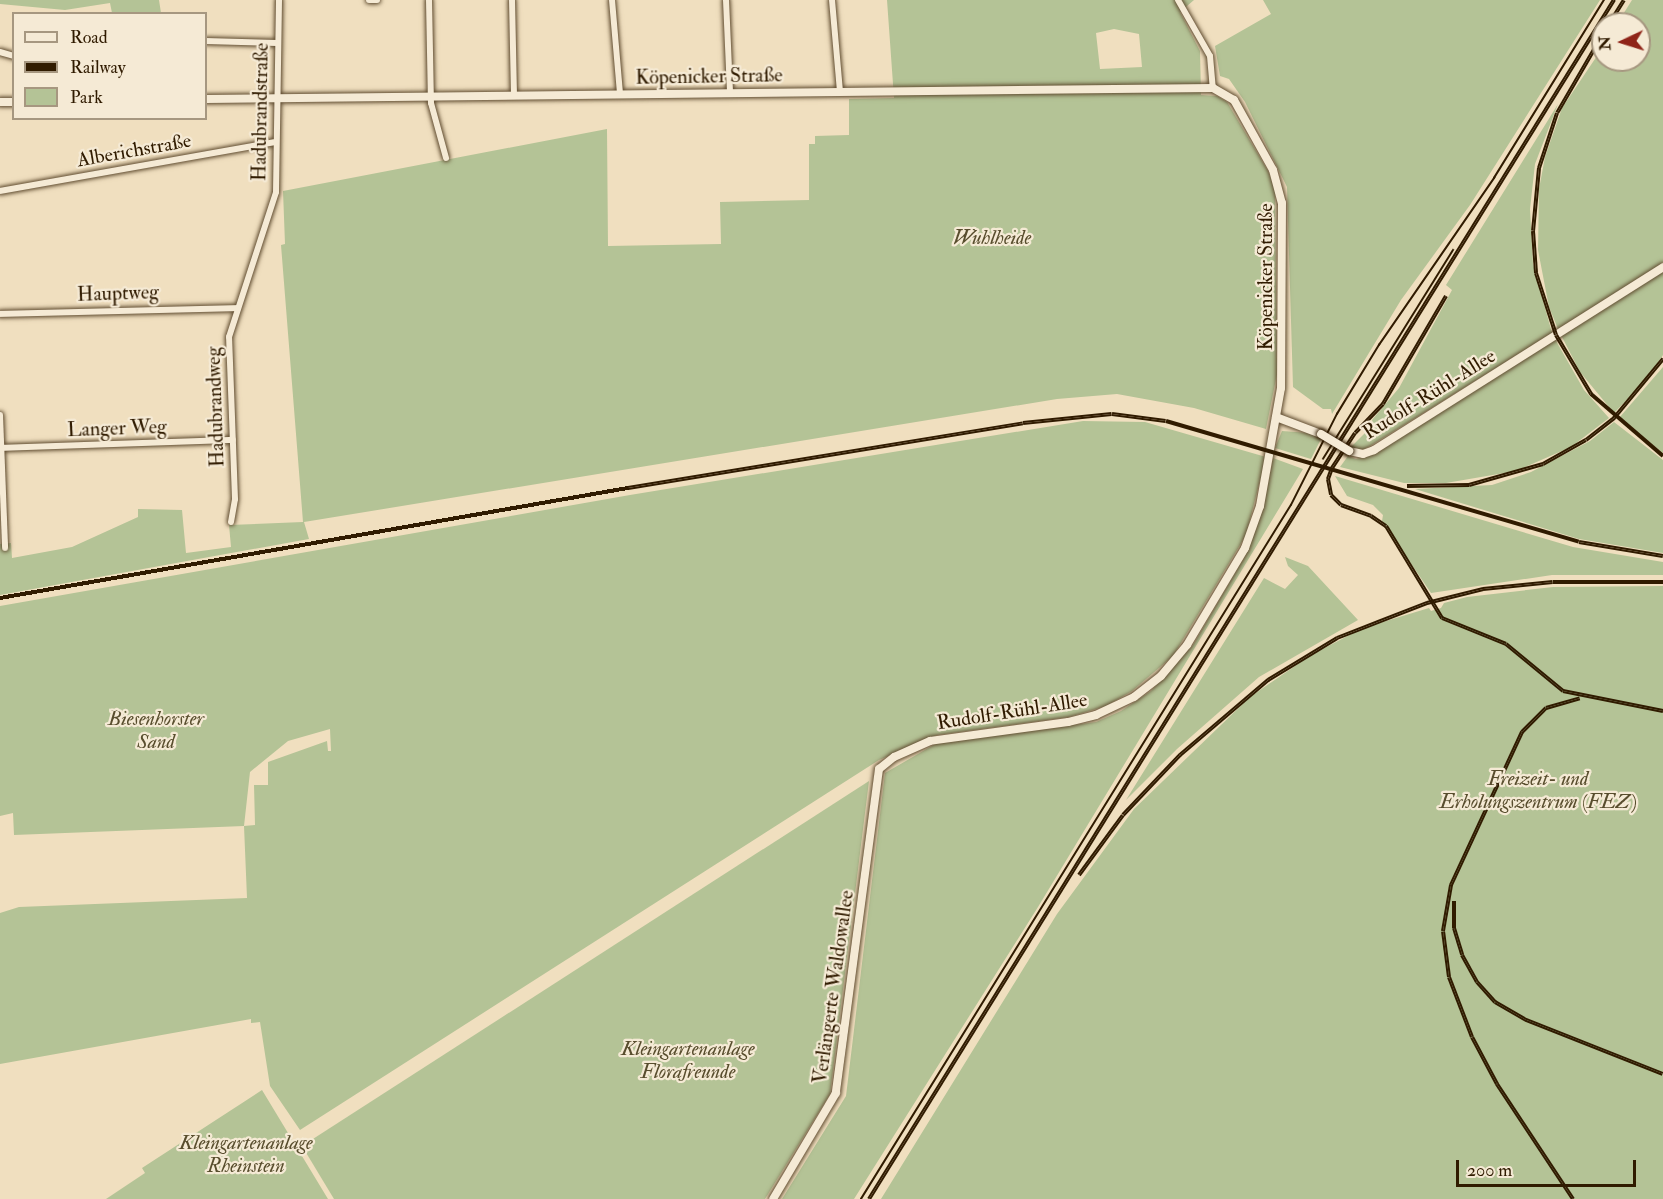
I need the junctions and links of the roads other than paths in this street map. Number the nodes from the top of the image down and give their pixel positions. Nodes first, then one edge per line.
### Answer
1 (279, 0) edge
2 (369, 0) edge
3 (377, 0) edge
4 (429, 0) edge
5 (512, 0) edge
6 (612, 0) edge
7 (726, 0) edge
8 (832, 0) edge
9 (1178, 0) edge
10 (207, 41) edge
11 (277, 43) junction
12 (1214, 88) junction
13 (840, 91) junction
14 (730, 93) junction
15 (620, 94) junction
16 (514, 95) junction
17 (431, 96) junction
18 (276, 98) junction
19 (207, 99) edge
20 (274, 142) junction
21 (446, 158) dead end
22 (0, 191) edge
23 (266, 224) joint
24 (1663, 267) edge
25 (238, 308) junction
26 (0, 314) edge
27 (0, 415) edge
28 (1276, 417) junction
29 (233, 441) junction
30 (1, 453) edge
31 (231, 522) dead end
32 (5, 548) dead end
33 (882, 765) joint
34 (773, 1199) edge

1 - 11 street, Hadubrandstraße
2 - 3 street
4 - 17 street
5 - 16 street
6 - 15 street
7 - 14 street
8 - 13 street
9 - 12 street
10 - 11 street
11 - 18 street, Hadubrandstraße
12 - 13 main road, Köpenicker Straße
12 - 28 main road, Köpenicker Straße
13 - 14 main road, Köpenicker Straße
14 - 15 main road, Köpenicker Straße
15 - 16 main road, Köpenicker Straße
16 - 17 main road, Köpenicker Straße
17 - 18 main road, Köpenicker Straße
17 - 21 street
18 - 19 main road, Köpenicker Straße
18 - 20 street, Hadubrandstraße
20 - 22 street, Alberichstraße
20 - 23 street, Hadubrandstraße
23 - 25 street, Hadubrandweg
24 - 28 main road, Rudolf-Rühl-Allee, bridge
25 - 26 street, Hauptweg
25 - 29 street, Hadubrandweg
27 - 30 street
28 - 33 main road, Rudolf-Rühl-Allee
29 - 30 street, Langer Weg
29 - 31 street, Hadubrandweg
30 - 32 street
33 - 34 main road, Verlängerte Waldowallee

